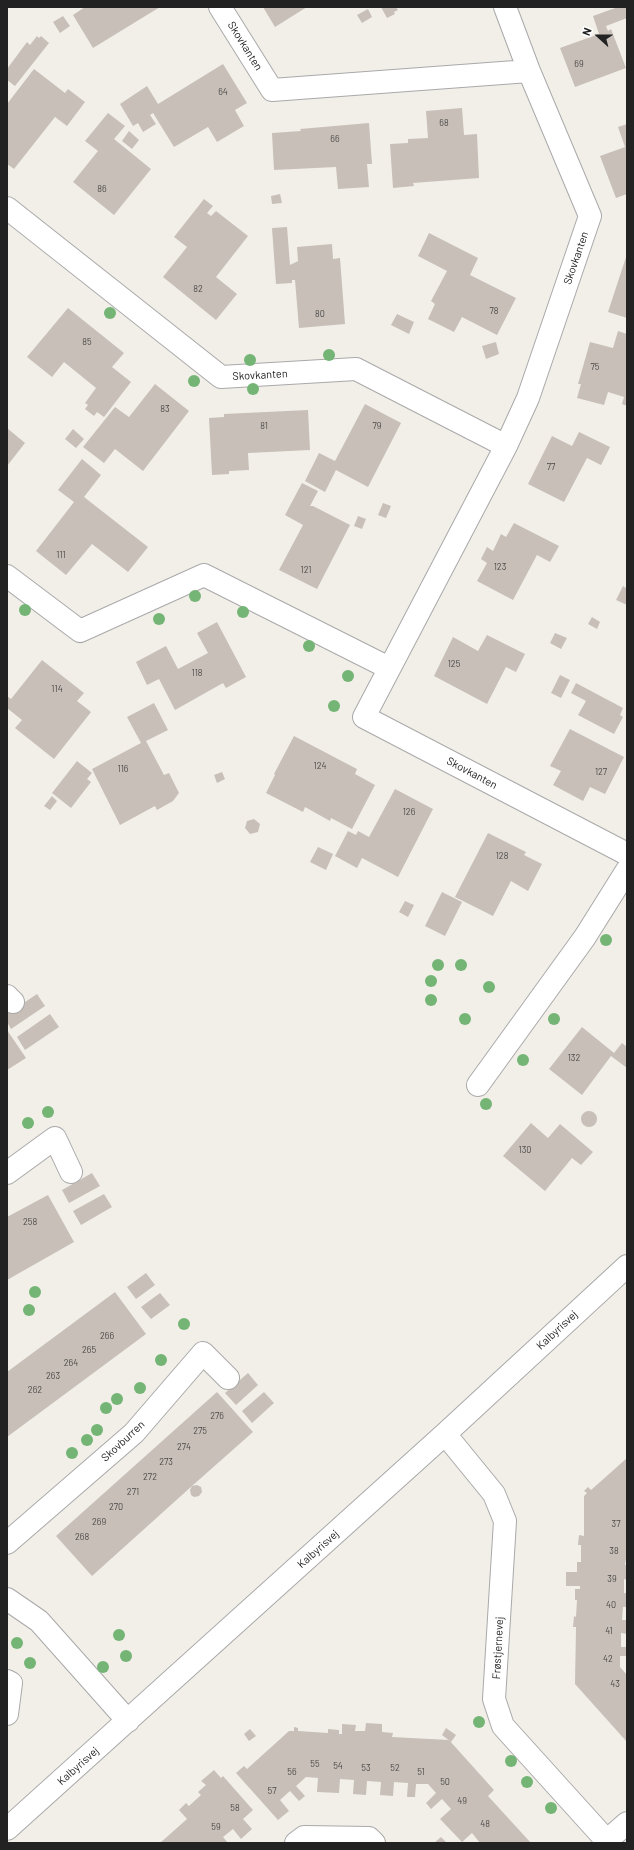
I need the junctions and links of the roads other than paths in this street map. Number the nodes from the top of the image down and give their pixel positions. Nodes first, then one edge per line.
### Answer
1 (220, 7) edge
2 (505, 7) edge
3 (529, 71) junction
4 (7, 208) edge
5 (506, 446) junction
6 (7, 576) edge
7 (389, 668) junction
8 (627, 854) edge
9 (627, 870) edge
10 (478, 1085) dead end
11 (71, 1172) dead end
12 (7, 1173) edge
13 (627, 1266) edge
14 (228, 1378) dead end
15 (445, 1434) junction
16 (7, 1543) edge
17 (7, 1599) edge
18 (7, 1681) edge
19 (7, 1714) edge
20 (128, 1721) junction
21 (627, 1823) edge
22 (7, 1829) edge
23 (606, 1842) edge
24 (296, 1843) edge
25 (374, 1843) edge

1 - 3 street, Skovkanten
2 - 3 street, Skovkanten
3 - 5 street, Skovkanten
4 - 5 street, Skovkanten
5 - 7 street, Skovkanten
6 - 7 street
7 - 8 street, Skovkanten
9 - 10 street
11 - 12 street
13 - 15 street, Kalbyrisvej
14 - 16 street, Skovburren
15 - 20 street, Kalbyrisvej
15 - 23 street, Frøstjernevej
17 - 20 street
18 - 19 street
20 - 22 street, Kalbyrisvej
21 - 23 street, Frøstjernevej
24 - 25 street

